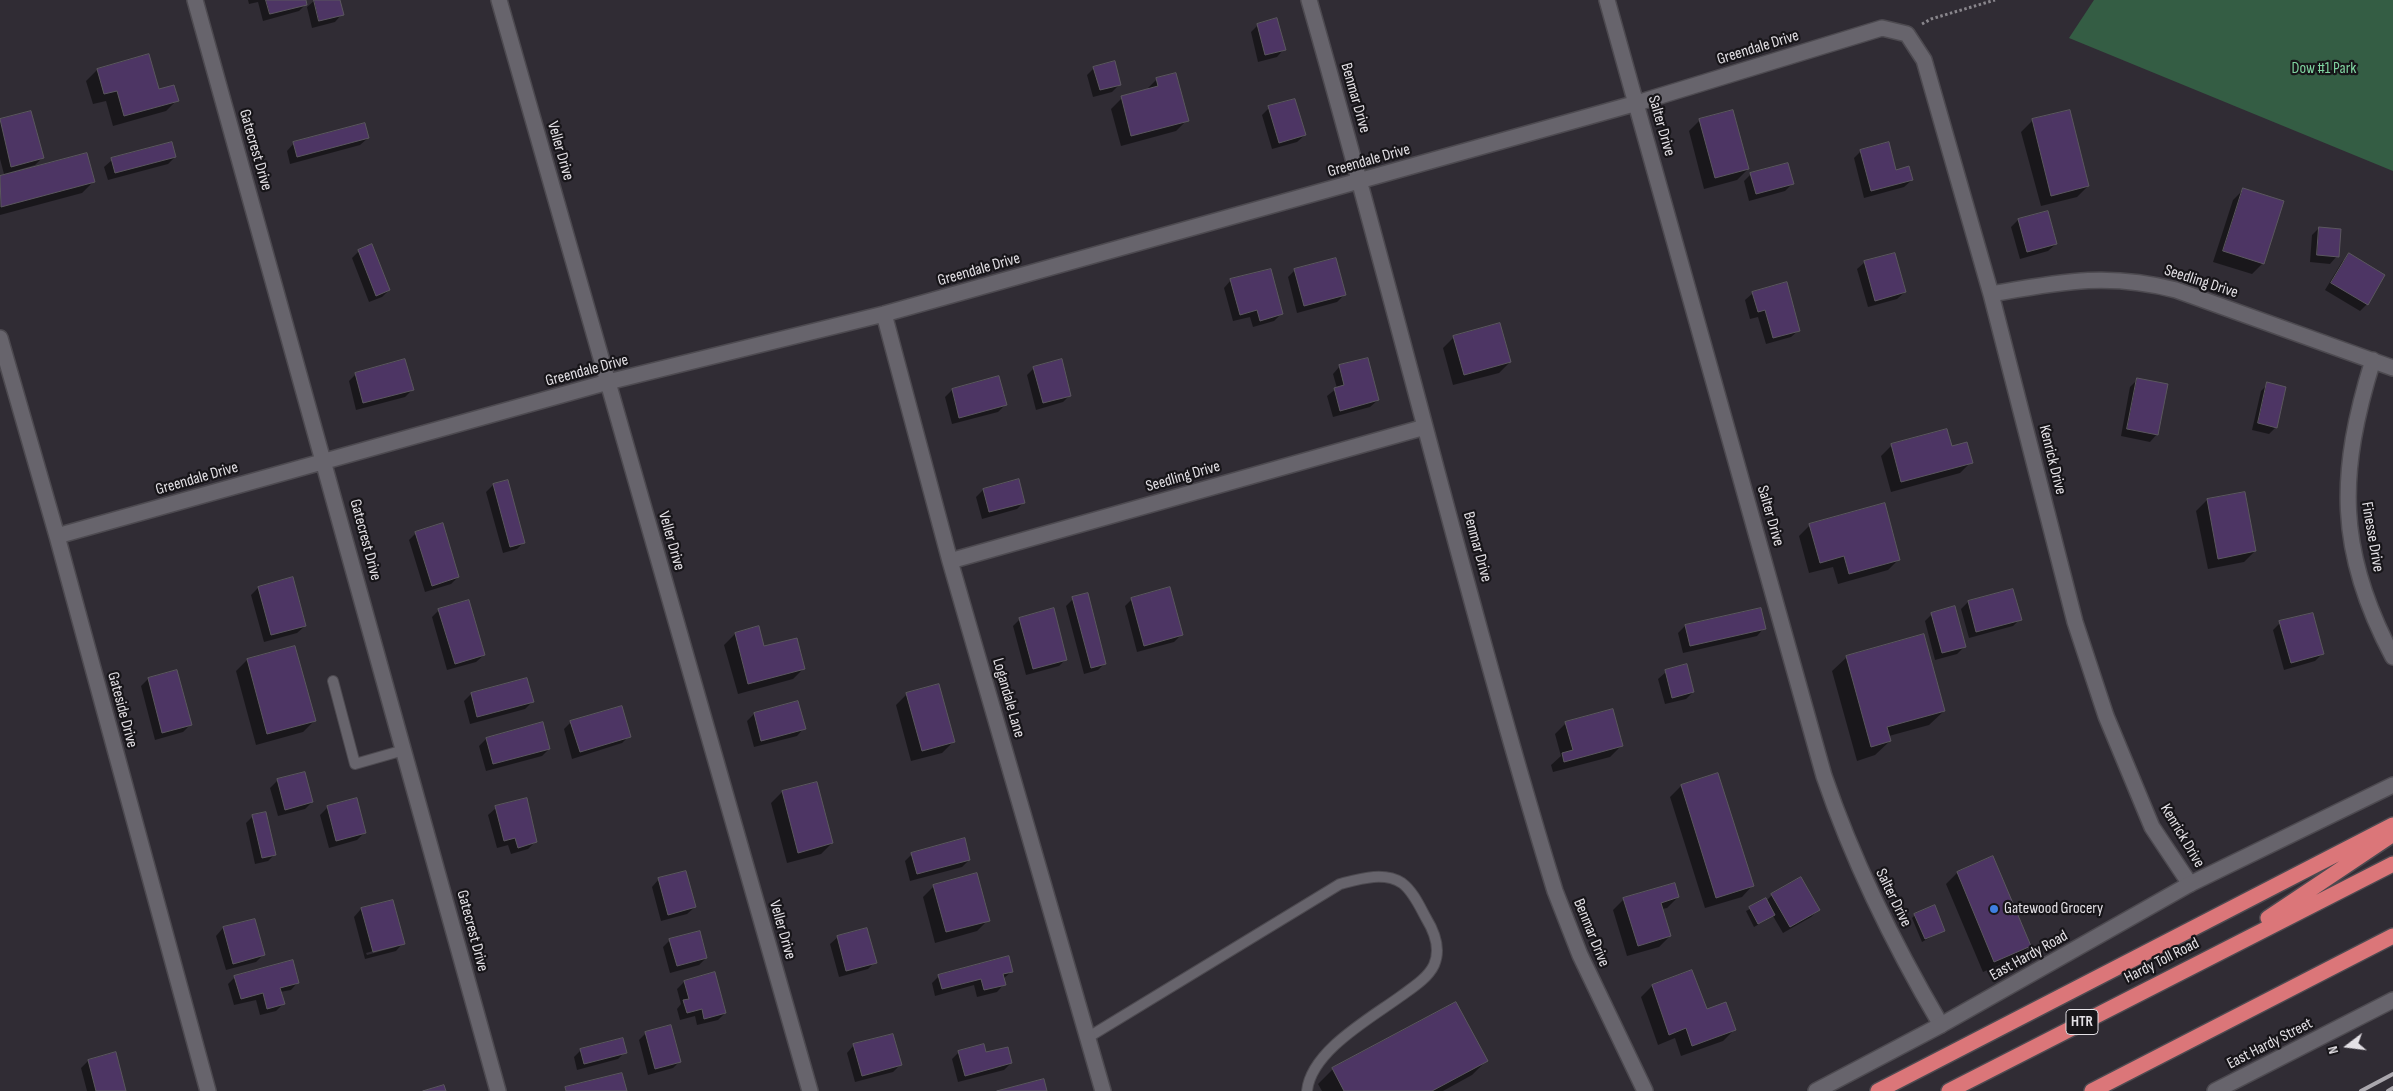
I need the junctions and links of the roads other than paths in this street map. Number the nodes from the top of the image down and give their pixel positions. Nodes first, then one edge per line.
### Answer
1 (194, 0) edge
2 (499, 0) edge
3 (1309, 0) edge
4 (1607, 0) edge
5 (1907, 34) joint
6 (1637, 103) junction
7 (1361, 182) junction
8 (1991, 294) junction
9 (884, 314) junction
10 (0, 338) edge
11 (2373, 360) junction
12 (2393, 368) edge
13 (608, 382) junction
14 (1425, 426) junction
15 (324, 461) junction
16 (57, 536) junction
17 (950, 561) junction
18 (2393, 657) edge
19 (333, 681) dead end
20 (404, 750) junction
21 (2393, 785) edge
22 (2393, 825) edge
23 (2393, 834) edge
24 (2393, 864) edge
25 (2190, 884) junction
26 (2393, 936) edge
27 (2214, 954) junction
28 (2393, 1000) edge
29 (1941, 1025) junction
30 (1087, 1038) junction
31 (208, 1091) edge
32 (498, 1091) edge
33 (810, 1091) edge
34 (1102, 1091) edge
35 (1307, 1091) edge
36 (1645, 1091) edge
37 (1816, 1091) edge
38 (1878, 1091) edge
39 (1949, 1091) edge
40 (2092, 1091) edge
41 (2216, 1091) edge

1 - 15 street, Gatecrest Drive
2 - 13 street, Veller Drive
3 - 7 street, Benmar Drive
4 - 6 street, Salter Drive
5 - 6 street, Greendale Drive
5 - 8 street, Kenrick Drive
6 - 7 street, Greendale Drive
6 - 29 street, Salter Drive
7 - 9 street, Greendale Drive
7 - 14 street, Benmar Drive
8 - 11 street, Seedling Drive
8 - 25 street, Kenrick Drive
9 - 13 street, Greendale Drive
9 - 17 street, Logandale Lane
10 - 16 street, Gateside Drive
11 - 12 street, Seedling Drive
11 - 18 street, Finesse Drive
13 - 15 street, Greendale Drive
13 - 33 street, Veller Drive
14 - 17 street, Seedling Drive
14 - 36 street, Benmar Drive
15 - 16 street, Greendale Drive
15 - 20 street, Gatecrest Drive
16 - 31 street, Gateside Drive
17 - 30 street, Logandale Lane
19 - 20 lane
20 - 32 street, Gatecrest Drive
21 - 25 street, East Hardy Road
22 - 38 highway
23 - 27 highway
24 - 27 highway, Hardy Toll Road / HTR
25 - 29 street, East Hardy Road
26 - 40 highway
27 - 39 highway, Hardy Toll Road / HTR
28 - 41 street, East Hardy Street
29 - 37 street, East Hardy Road
30 - 34 street, Logandale Lane
30 - 35 lane

